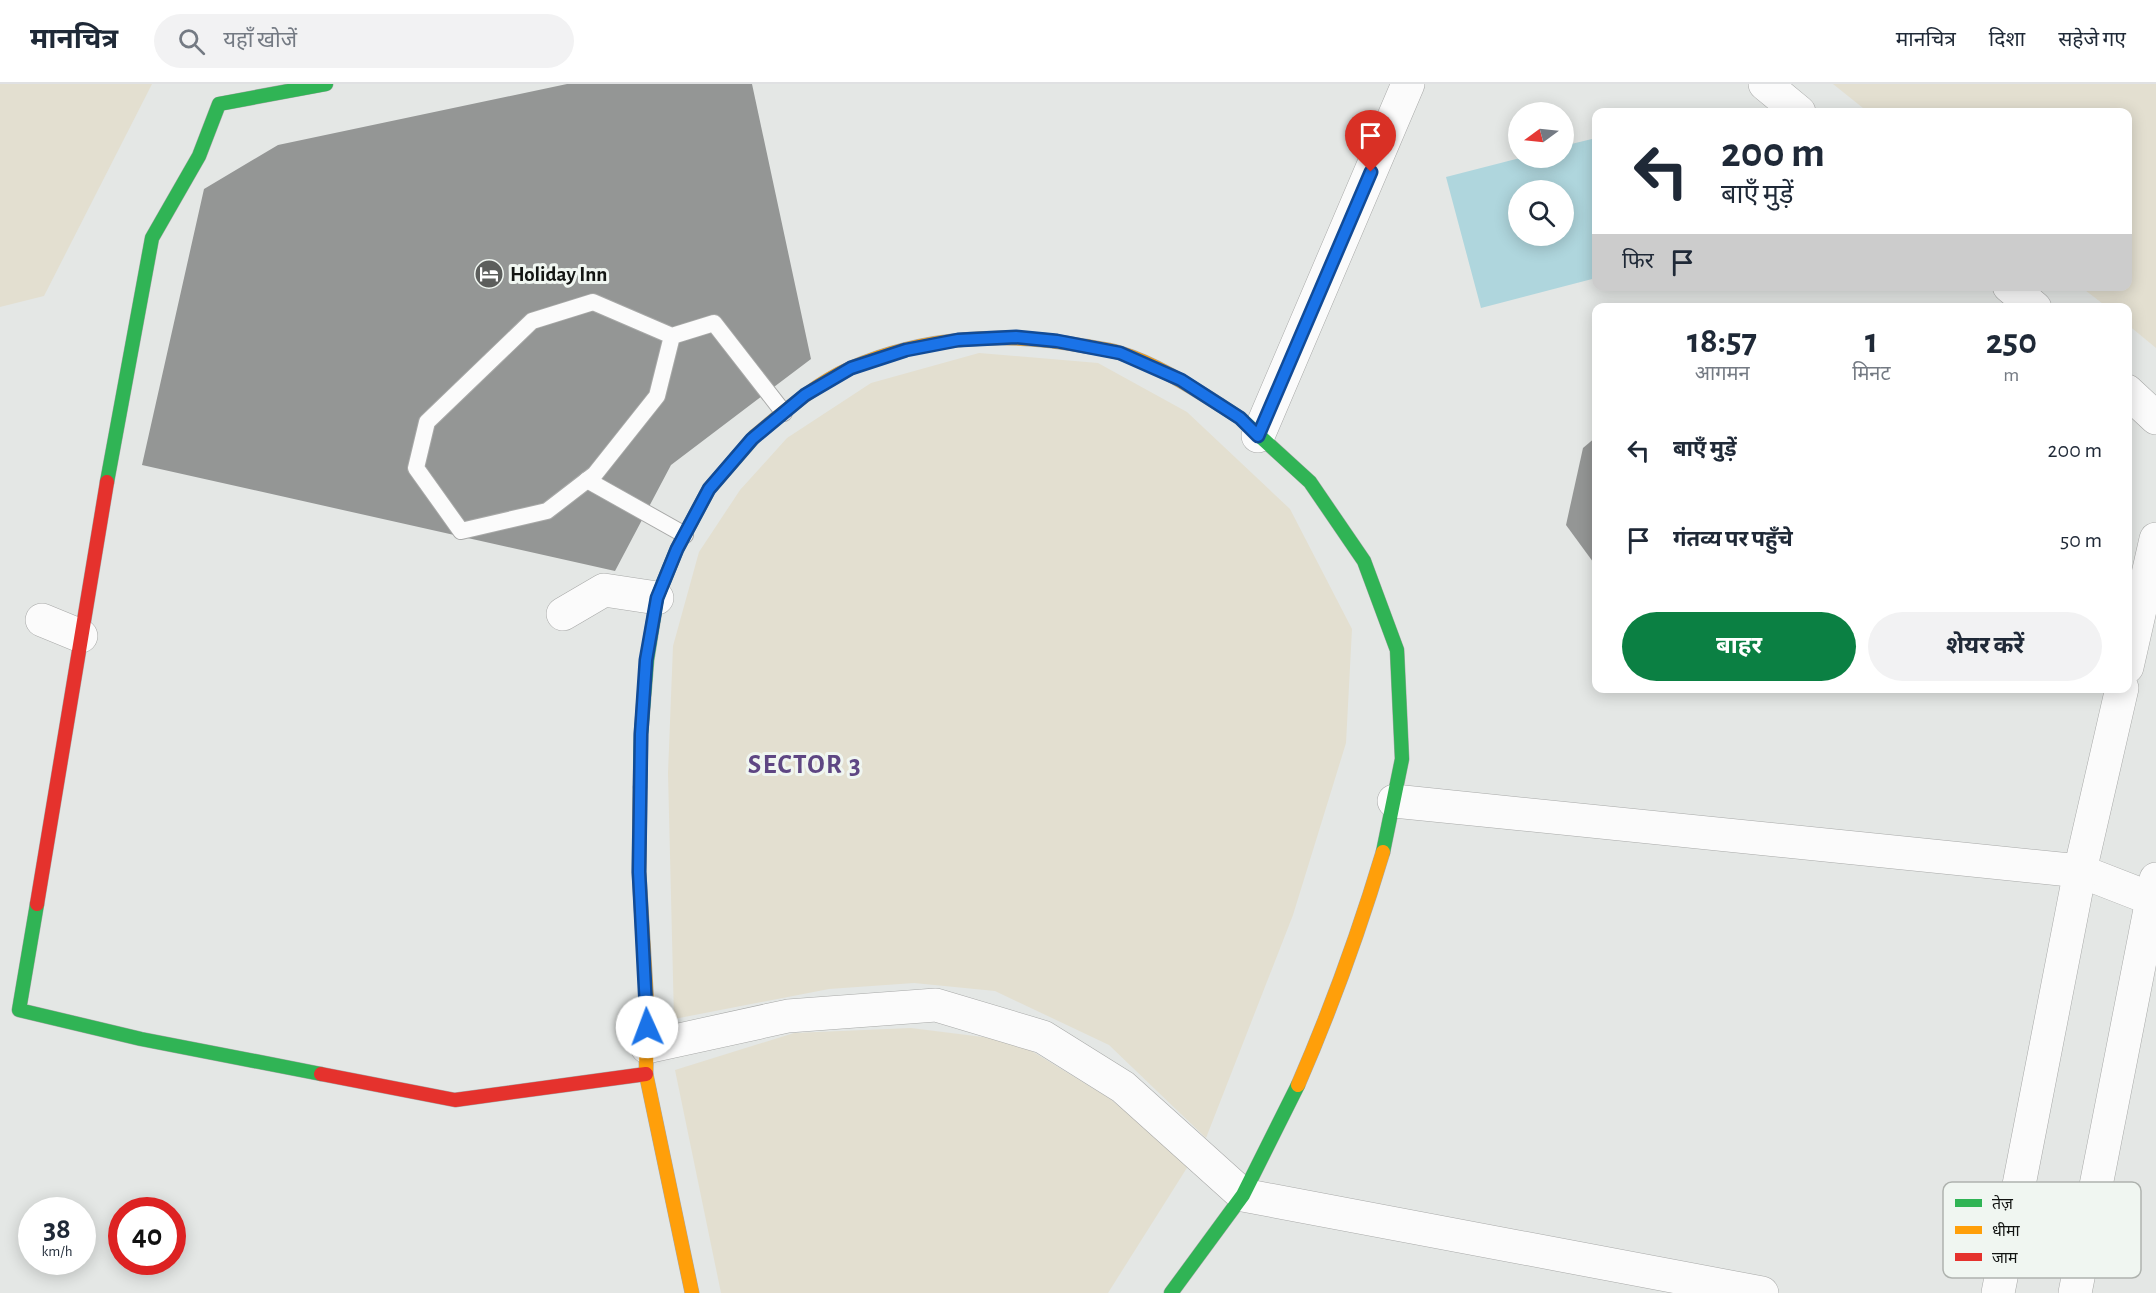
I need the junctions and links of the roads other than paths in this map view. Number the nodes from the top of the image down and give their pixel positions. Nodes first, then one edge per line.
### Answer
1 (326, 84) edge
2 (1408, 84) edge
3 (1765, 84) edge
4 (1794, 108) edge
5 (2015, 291) edge
6 (2029, 303) edge
7 (672, 336) junction
8 (2132, 395) edge
9 (784, 412) junction
10 (2156, 417) edge
11 (1258, 436) junction
12 (587, 480) junction
13 (685, 535) junction
14 (2156, 539) edge
15 (657, 598) junction
16 (562, 614) dead end
17 (42, 620) dead end
18 (81, 636) junction
19 (2132, 645) edge
20 (2121, 693) edge
21 (1394, 801) junction
22 (2080, 871) junction
23 (2154, 888) edge
24 (647, 1060) junction
25 (2020, 1182) edge
26 (2097, 1182) edge
27 (1243, 1195) junction
28 (2001, 1278) edge
29 (2078, 1278) edge
30 (692, 1293) edge
31 (1171, 1293) edge
32 (1762, 1293) edge
33 (1998, 1293) edge
34 (2075, 1293) edge

1 - 18 street
2 - 11 street
3 - 4 street
5 - 6 street
7 - 9 lane
7 - 12 lane
7 - 12 lane
8 - 10 street
9 - 11 street
9 - 13 street
11 - 21 street
12 - 13 lane
13 - 15 street
14 - 19 street
15 - 16 street
15 - 24 street
17 - 18 street
18 - 24 street
20 - 22 street
21 - 22 street
21 - 27 street
22 - 23 street
22 - 25 street
23 - 26 street
24 - 27 street
24 - 30 street
27 - 31 street
27 - 32 street
28 - 33 street
29 - 34 street

